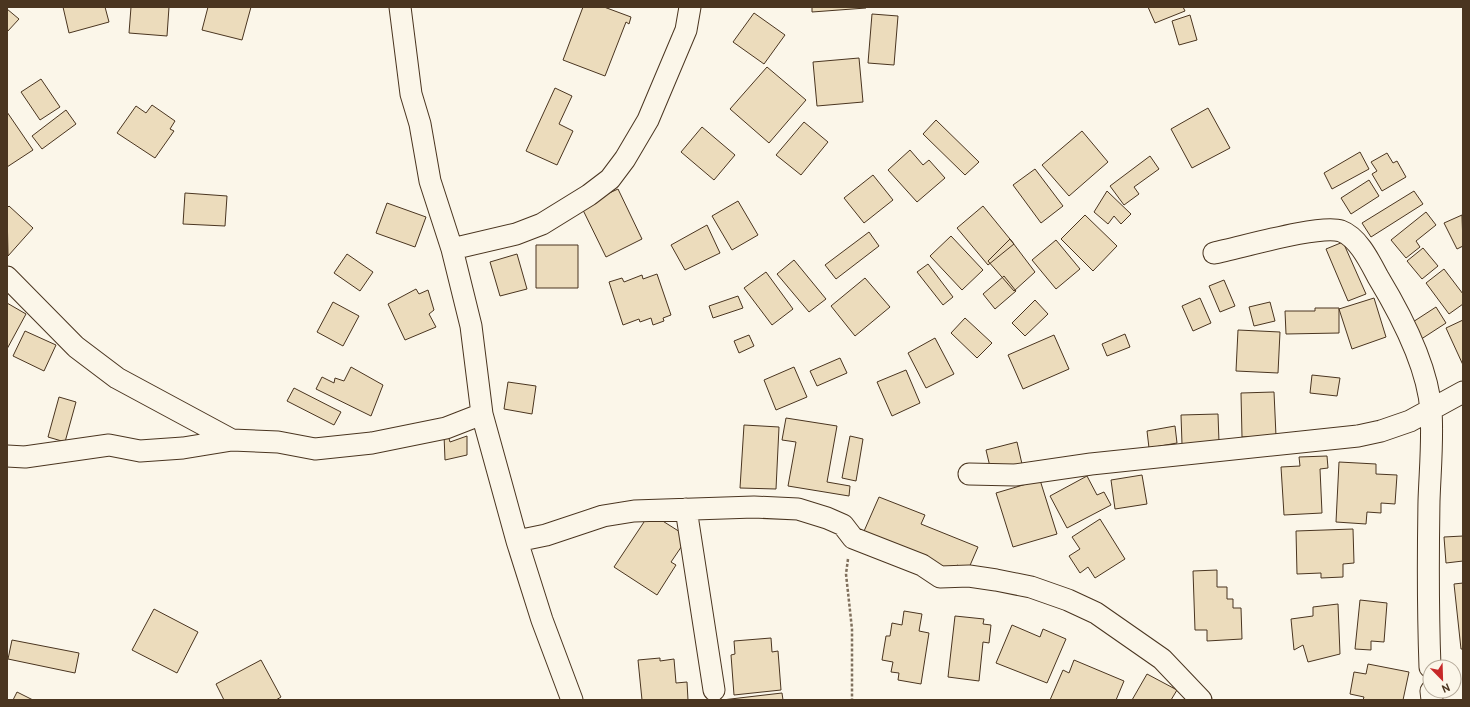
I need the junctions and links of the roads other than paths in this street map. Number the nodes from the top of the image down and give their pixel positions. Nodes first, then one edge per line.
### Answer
1 (400, 7) edge
2 (690, 7) edge
3 (452, 249) junction
4 (1214, 253) dead end
5 (7, 277) edge
6 (1463, 392) edge
7 (1431, 410) junction
8 (482, 414) junction
9 (232, 440) junction
10 (7, 456) edge
11 (969, 474) dead end
12 (686, 509) junction
13 (517, 541) junction
14 (1430, 659) edge
15 (714, 690) dead end
16 (572, 700) edge
17 (1201, 700) edge

1 - 3 street
2 - 3 street
3 - 8 street
4 - 7 street
5 - 9 street
6 - 7 street
7 - 11 street
7 - 14 street
8 - 9 street
8 - 13 street
9 - 10 street
12 - 13 street
12 - 15 street
12 - 17 street
13 - 16 street

